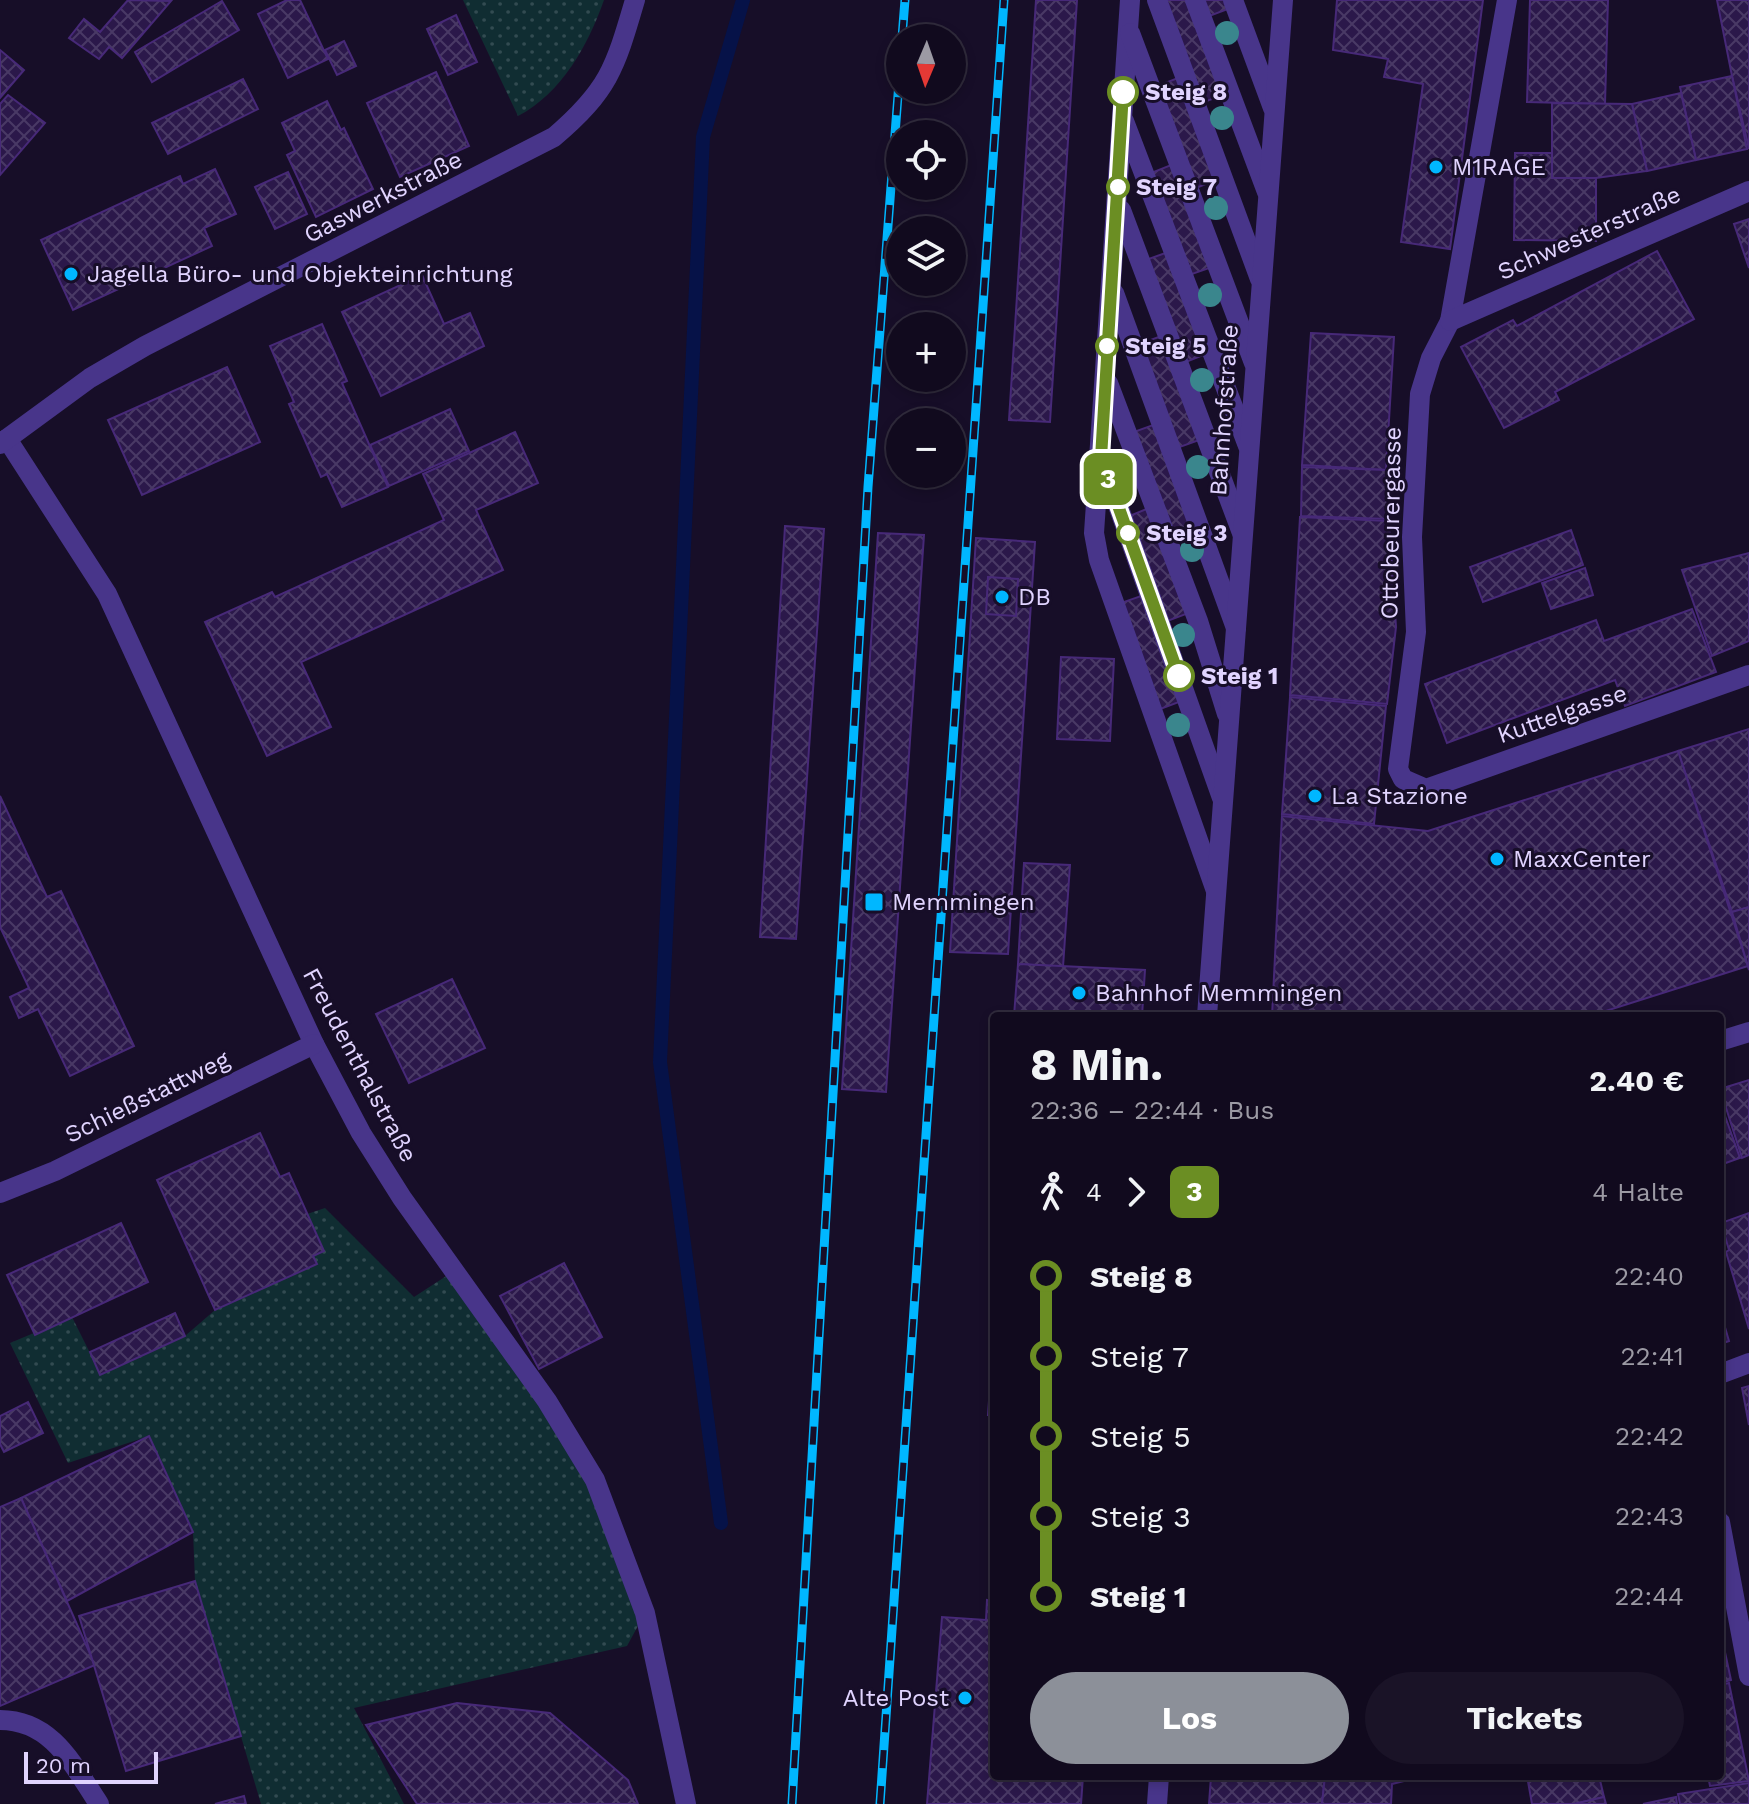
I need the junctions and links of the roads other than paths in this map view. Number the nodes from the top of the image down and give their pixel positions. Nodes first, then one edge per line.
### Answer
1 (635, 0) edge
2 (1130, 0) edge
3 (1157, 0) edge
4 (1195, 0) edge
5 (1233, 0) edge
6 (1283, 0) edge
7 (1507, 0) edge
8 (1128, 27) junction
9 (1273, 108) junction
10 (1122, 113) junction
11 (1749, 191) edge
12 (1267, 192) junction
13 (1117, 200) junction
14 (1260, 279) junction
15 (1112, 287) junction
16 (1450, 321) junction
17 (1254, 363) junction
18 (1105, 374) junction
19 (3, 441) edge
20 (1248, 446) junction
21 (1101, 458) junction
22 (1242, 533) junction
23 (1236, 628) junction
24 (1749, 675) edge
25 (1227, 714) junction
26 (1398, 769) joint
27 (1222, 798) junction
28 (1216, 891) junction
29 (1207, 1012) edge
30 (1749, 1032) edge
31 (1724, 1040) edge
32 (314, 1044) junction
33 (0, 1193) edge
34 (1749, 1363) edge
35 (1724, 1372) edge
36 (1724, 1543) edge
37 (1749, 1676) edge
38 (0, 1720) edge
39 (1159, 1780) edge
40 (99, 1804) edge
41 (686, 1804) edge
42 (1157, 1804) edge

1 - 19 street, Gaswerkstraße
2 - 8 street
3 - 14 street
4 - 12 street
5 - 9 street
6 - 9 street, Bahnhofstraße
7 - 16 street, Ottobeurergasse
8 - 10 street
8 - 17 street
9 - 12 street, Bahnhofstraße
10 - 13 street
10 - 20 street
11 - 16 street, Schwesterstraße
12 - 14 street, Bahnhofstraße
13 - 15 street
13 - 22 street
14 - 17 street, Bahnhofstraße
15 - 18 street
15 - 23 street
16 - 26 street, Ottobeurergasse
17 - 20 street, Bahnhofstraße
18 - 21 street
18 - 25 street
19 - 32 street, Freudenthalstraße
20 - 22 street, Bahnhofstraße
21 - 27 street
21 - 28 street
22 - 23 street, Bahnhofstraße
23 - 25 street, Bahnhofstraße
24 - 26 street, Kuttelgasse
25 - 27 street, Bahnhofstraße
27 - 28 street, Bahnhofstraße
28 - 29 street, Bahnhofstraße
30 - 31 street
32 - 33 street, Schießstattweg
32 - 41 street, Freudenthalstraße
34 - 35 street
36 - 37 street
38 - 40 street
39 - 42 street

